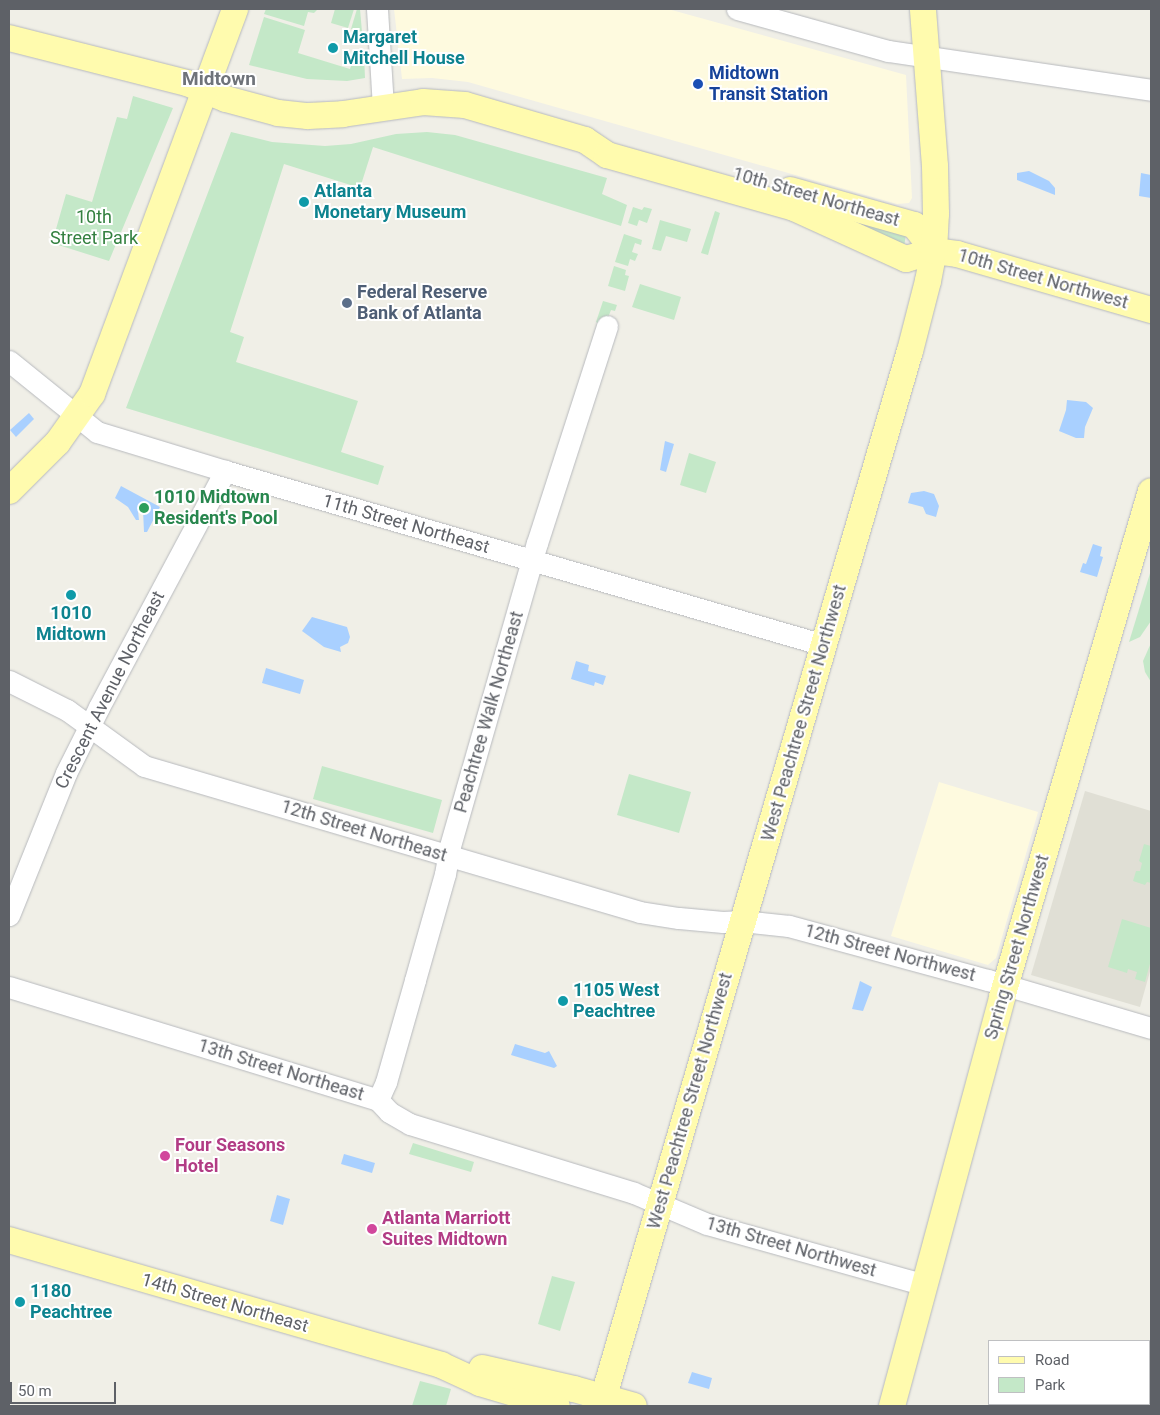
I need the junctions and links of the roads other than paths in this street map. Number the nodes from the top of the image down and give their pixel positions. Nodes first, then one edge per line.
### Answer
1 (236, 9) edge
2 (378, 9) edge
3 (737, 9) edge
4 (922, 9) edge
5 (9, 38) edge
6 (926, 56) junction
7 (1151, 90) edge
8 (206, 91) junction
9 (383, 107) junction
10 (934, 251) junction
11 (1151, 310) edge
12 (606, 326) dead end
13 (9, 361) edge
14 (77, 417) junction
15 (224, 471) junction
16 (1151, 491) edge
17 (9, 492) edge
18 (532, 560) junction
19 (824, 645) junction
20 (9, 681) edge
21 (89, 726) junction
22 (448, 856) junction
23 (9, 916) edge
24 (742, 921) junction
25 (1006, 985) junction
26 (9, 987) edge
27 (1151, 1028) edge
28 (378, 1100) junction
29 (660, 1203) junction
30 (9, 1240) edge
31 (925, 1285) junction
32 (441, 1365) junction
33 (602, 1402) edge
34 (557, 1406) edge
35 (634, 1406) edge
36 (892, 1406) edge

1 - 8 main road
2 - 9 street
3 - 6 street
4 - 6 main road, West Peachtree Street Northwest
5 - 8 main road, 10th Street Northeast
6 - 7 street
6 - 10 main road, West Peachtree Street Northwest
8 - 9 main road, 10th Street Northeast
8 - 14 main road
9 - 10 main road, 10th Street Northeast
10 - 11 main road, 10th Street Northwest
10 - 19 main road, West Peachtree Street Northwest
12 - 18 street, Peachtree Walk Northeast
13 - 14 street, 11th Street Northeast
14 - 15 street, 11th Street Northeast
14 - 17 main road
15 - 18 street, 11th Street Northeast
15 - 21 street, Crescent Avenue Northeast
16 - 25 main road, Spring Street Northwest
18 - 19 street, 11th Street Northeast
18 - 22 street, Peachtree Walk Northeast
19 - 24 main road, West Peachtree Street Northwest
20 - 21 street, 12th Street Northeast
21 - 22 street, 12th Street Northeast
21 - 23 street, Crescent Avenue Northeast
22 - 24 street, 12th Street Northeast
22 - 28 street, Peachtree Walk Northeast
24 - 25 street, 12th Street Northwest
24 - 29 main road, West Peachtree Street Northwest
25 - 27 street, 12th Street Northwest
25 - 31 main road, Spring Street Northwest
26 - 28 street, 13th Street Northeast
28 - 29 street, 13th Street Northeast
29 - 31 street, 13th Street Northwest
29 - 33 main road, West Peachtree Street Northwest
30 - 32 main road, 14th Street Northeast
31 - 36 main road, Spring Street Northwest
32 - 33 main road, 14th Street Northeast
32 - 34 main road, 14th Street Northeast
33 - 35 main road, 14th Street Northeast

